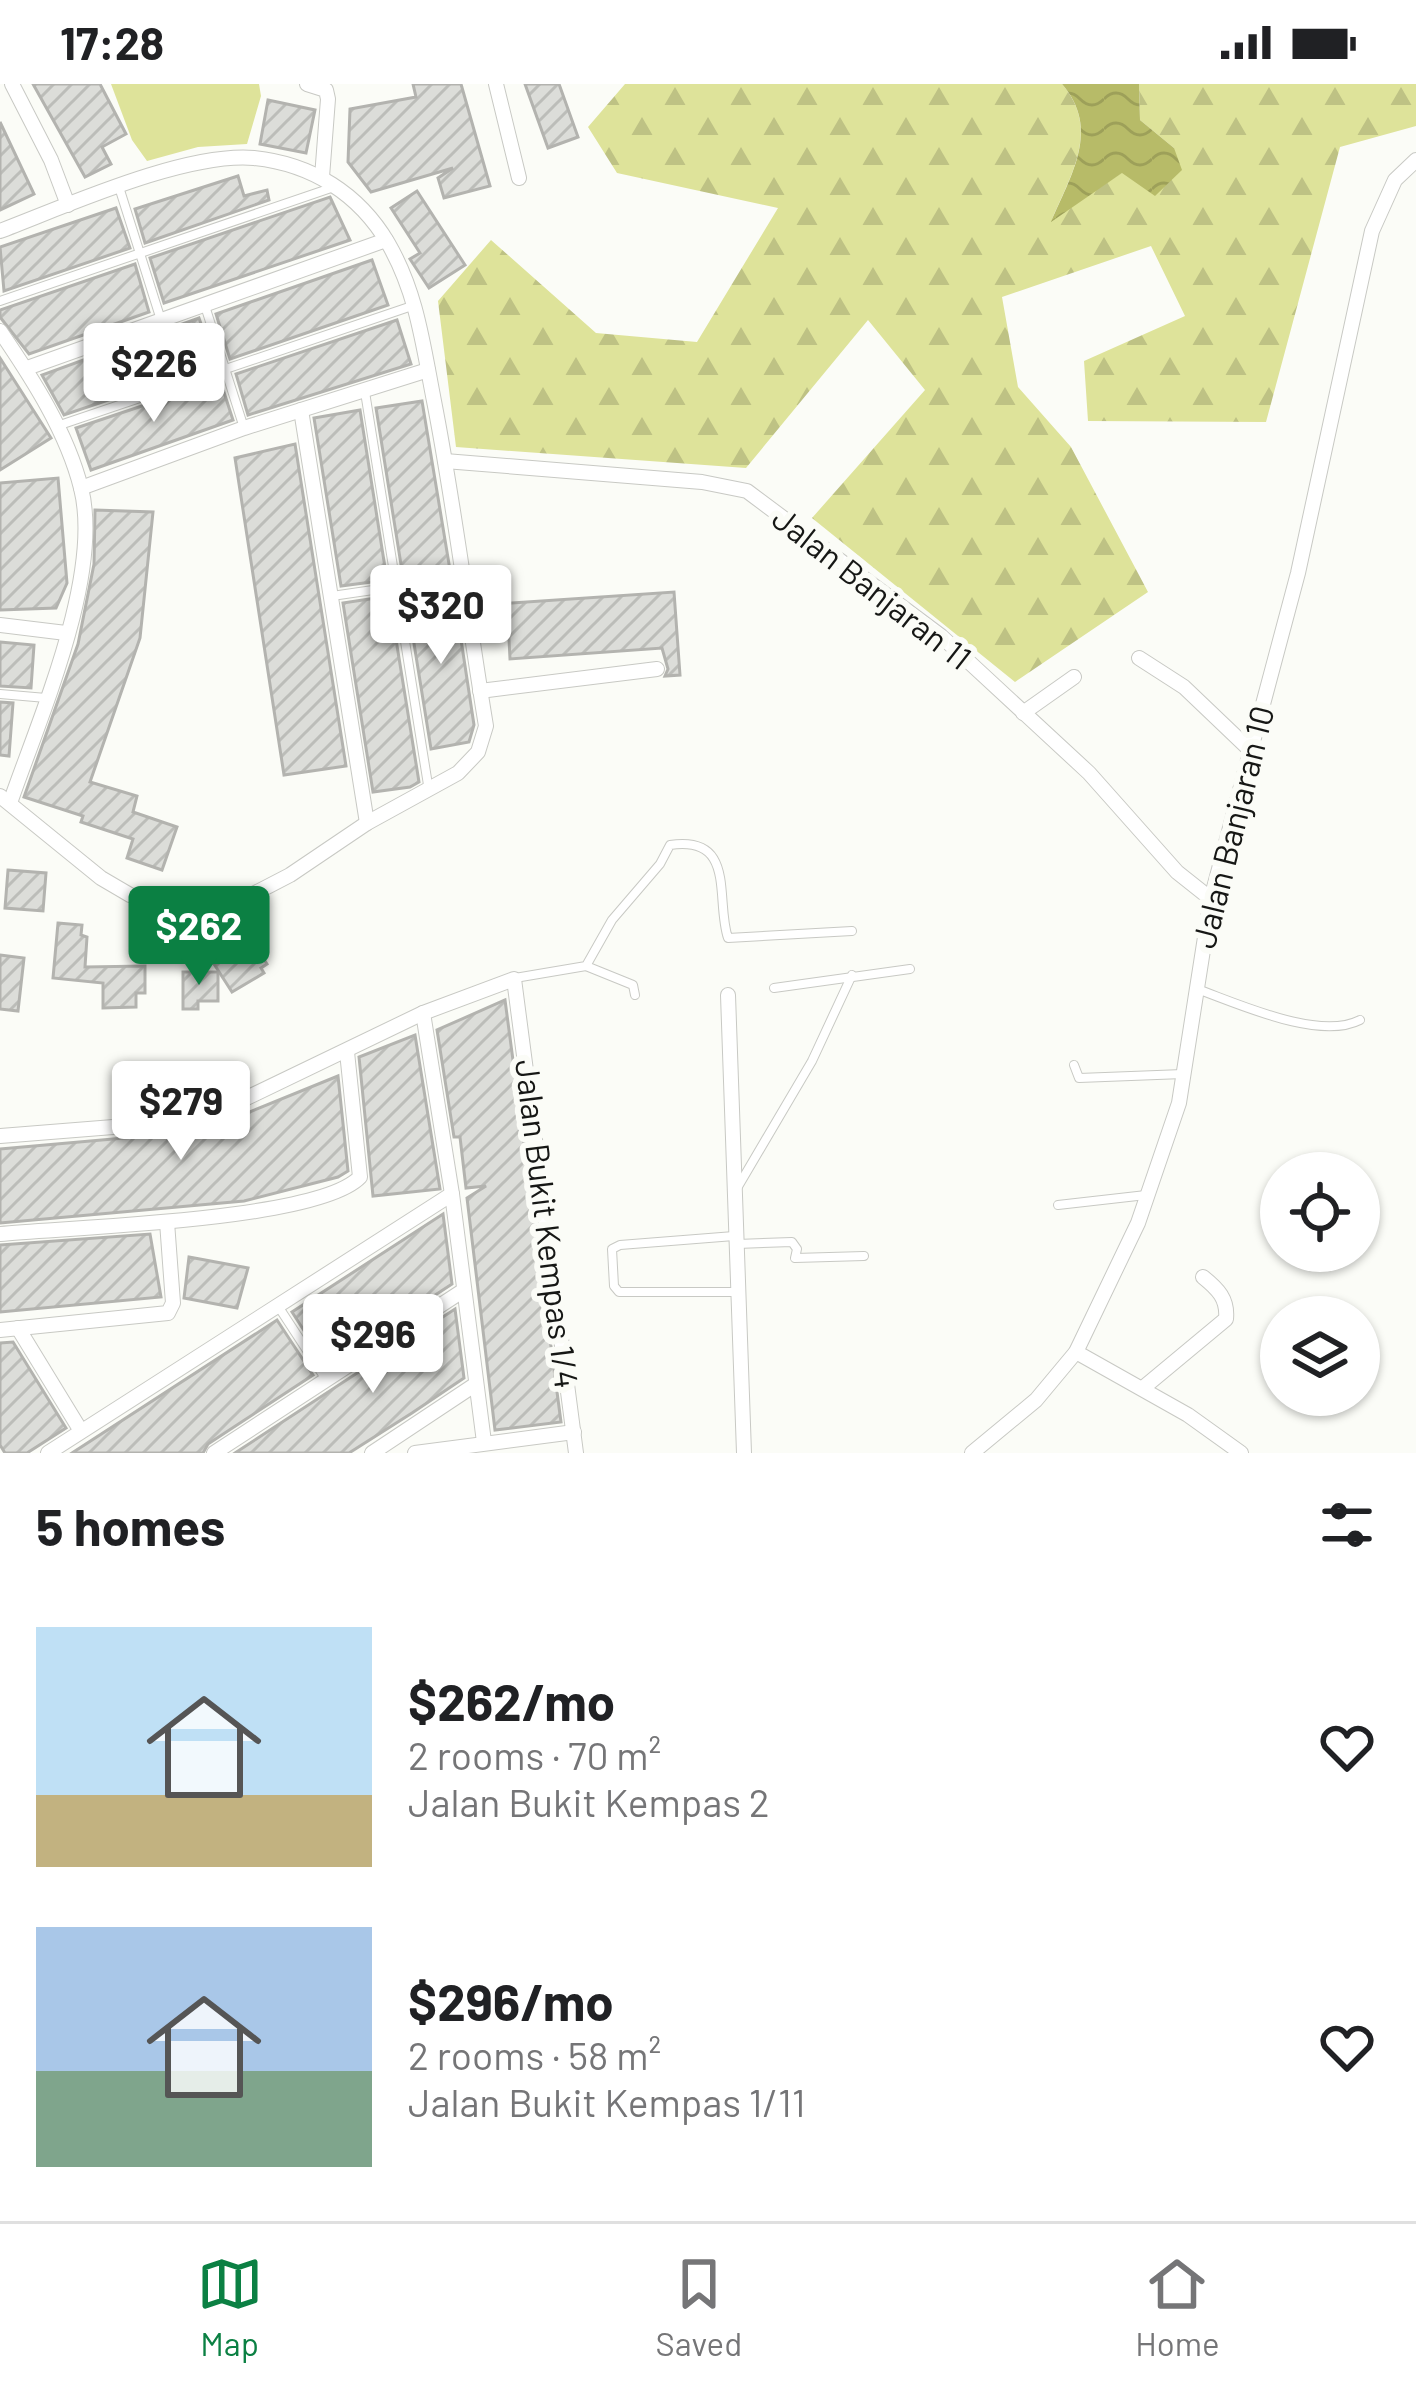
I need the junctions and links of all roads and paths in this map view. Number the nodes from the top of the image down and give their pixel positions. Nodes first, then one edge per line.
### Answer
1 (12, 84) edge
2 (307, 84) edge
3 (496, 84) edge
4 (1416, 160) edge
5 (322, 178) junction
6 (519, 178) dead end
7 (337, 186) junction
8 (118, 187) junction
9 (68, 205) junction
10 (0, 231) edge
11 (386, 240) junction
12 (141, 254) junction
13 (0, 301) edge
14 (416, 304) junction
15 (205, 305) junction
16 (161, 320) junction
17 (0, 332) edge
18 (226, 367) junction
19 (27, 368) junction
20 (428, 370) junction
21 (365, 391) junction
22 (301, 410) junction
23 (55, 426) junction
24 (244, 428) junction
25 (446, 461) junction
26 (81, 488) junction
27 (462, 577) junction
28 (397, 585) junction
29 (331, 596) junction
30 (0, 626) edge
31 (66, 632) junction
32 (1139, 658) dead end
33 (657, 669) dead end
34 (1074, 677) dead end
35 (480, 691) junction
36 (0, 694) edge
37 (47, 698) junction
38 (1024, 713) junction
39 (1250, 750) junction
40 (429, 791) junction
41 (5, 800) edge
42 (367, 823) junction
43 (1211, 899) junction
44 (852, 931) dead end
45 (586, 966) junction
46 (910, 970) dead end
47 (852, 975) junction
48 (514, 979) junction
49 (774, 988) dead end
50 (1196, 988) junction
51 (635, 995) dead end
52 (728, 995) dead end
53 (423, 1013) junction
54 (1360, 1020) dead end
55 (347, 1052) junction
56 (1074, 1065) dead end
57 (1185, 1074) junction
58 (0, 1136) edge
59 (452, 1194) junction
60 (734, 1195) junction
61 (1148, 1195) junction
62 (1058, 1205) dead end
63 (167, 1222) junction
64 (0, 1234) edge
65 (736, 1240) junction
66 (864, 1256) dead end
67 (1203, 1277) dead end
68 (464, 1290) junction
69 (737, 1292) junction
70 (278, 1305) junction
71 (18, 1328) junction
72 (0, 1330) edge
73 (1076, 1352) junction
74 (325, 1378) junction
75 (476, 1384) junction
76 (1143, 1388) junction
77 (81, 1431) junction
78 (574, 1432) junction
79 (484, 1442) junction
80 (978, 1452) edge
81 (48, 1453) edge
82 (214, 1453) edge
83 (372, 1453) edge
84 (416, 1453) edge
85 (576, 1453) edge
86 (744, 1453) edge
87 (1240, 1453) edge

1 - 9 street
2 - 5 street
3 - 6 street
4 - 39 street, Jalan Banjaran 10
5 - 7 street
5 - 8 street
7 - 11 street
7 - 12 lane
8 - 9 street
8 - 12 lane
9 - 10 street
11 - 14 street
11 - 15 street
12 - 13 lane
12 - 16 lane
14 - 18 lane
14 - 20 street
15 - 16 street
15 - 18 lane
16 - 19 street
17 - 19 street
18 - 23 lane
18 - 24 lane
19 - 23 street
20 - 21 street
20 - 25 street
21 - 22 street
21 - 28 lane
22 - 24 street
22 - 29 street
23 - 26 street
24 - 26 street
25 - 27 street
25 - 38 street, Jalan Banjaran 11
26 - 31 street
27 - 28 lane
27 - 35 street
28 - 29 lane
28 - 40 lane
29 - 42 street
30 - 31 street
31 - 37 street
32 - 39 street
33 - 35 street
34 - 38 street
35 - 40 street
36 - 37 lane
37 - 41 street
38 - 43 street, Jalan Banjaran 11
39 - 43 street, Jalan Banjaran 10
40 - 42 street
41 - 42 street
43 - 50 street, Jalan Banjaran 10
44 - 45 lane
45 - 48 lane
45 - 51 lane
46 - 47 lane
47 - 49 lane
47 - 60 lane
48 - 53 street
48 - 78 street, Jalan Bukit Kempas 1/4
50 - 54 lane
50 - 57 street, Jalan Banjaran 10
52 - 60 street
53 - 55 street
53 - 59 street
55 - 58 street
55 - 63 street
56 - 57 lane
57 - 61 street, Jalan Banjaran 10
59 - 68 street
59 - 70 street
60 - 65 street
61 - 62 lane
61 - 73 street, Jalan Banjaran 10
63 - 64 street
63 - 71 street
65 - 66 lane
65 - 69 street
65 - 69 lane
67 - 76 street
68 - 74 street
68 - 75 street
69 - 86 street
70 - 74 lane
70 - 77 street
71 - 72 street
71 - 77 street
73 - 76 street
73 - 80 street, Jalan Banjaran 10
74 - 82 street
75 - 79 street
75 - 83 street
76 - 87 street
77 - 81 street
78 - 79 street
78 - 85 street, Jalan Bukit Kempas 1/4
79 - 84 street

